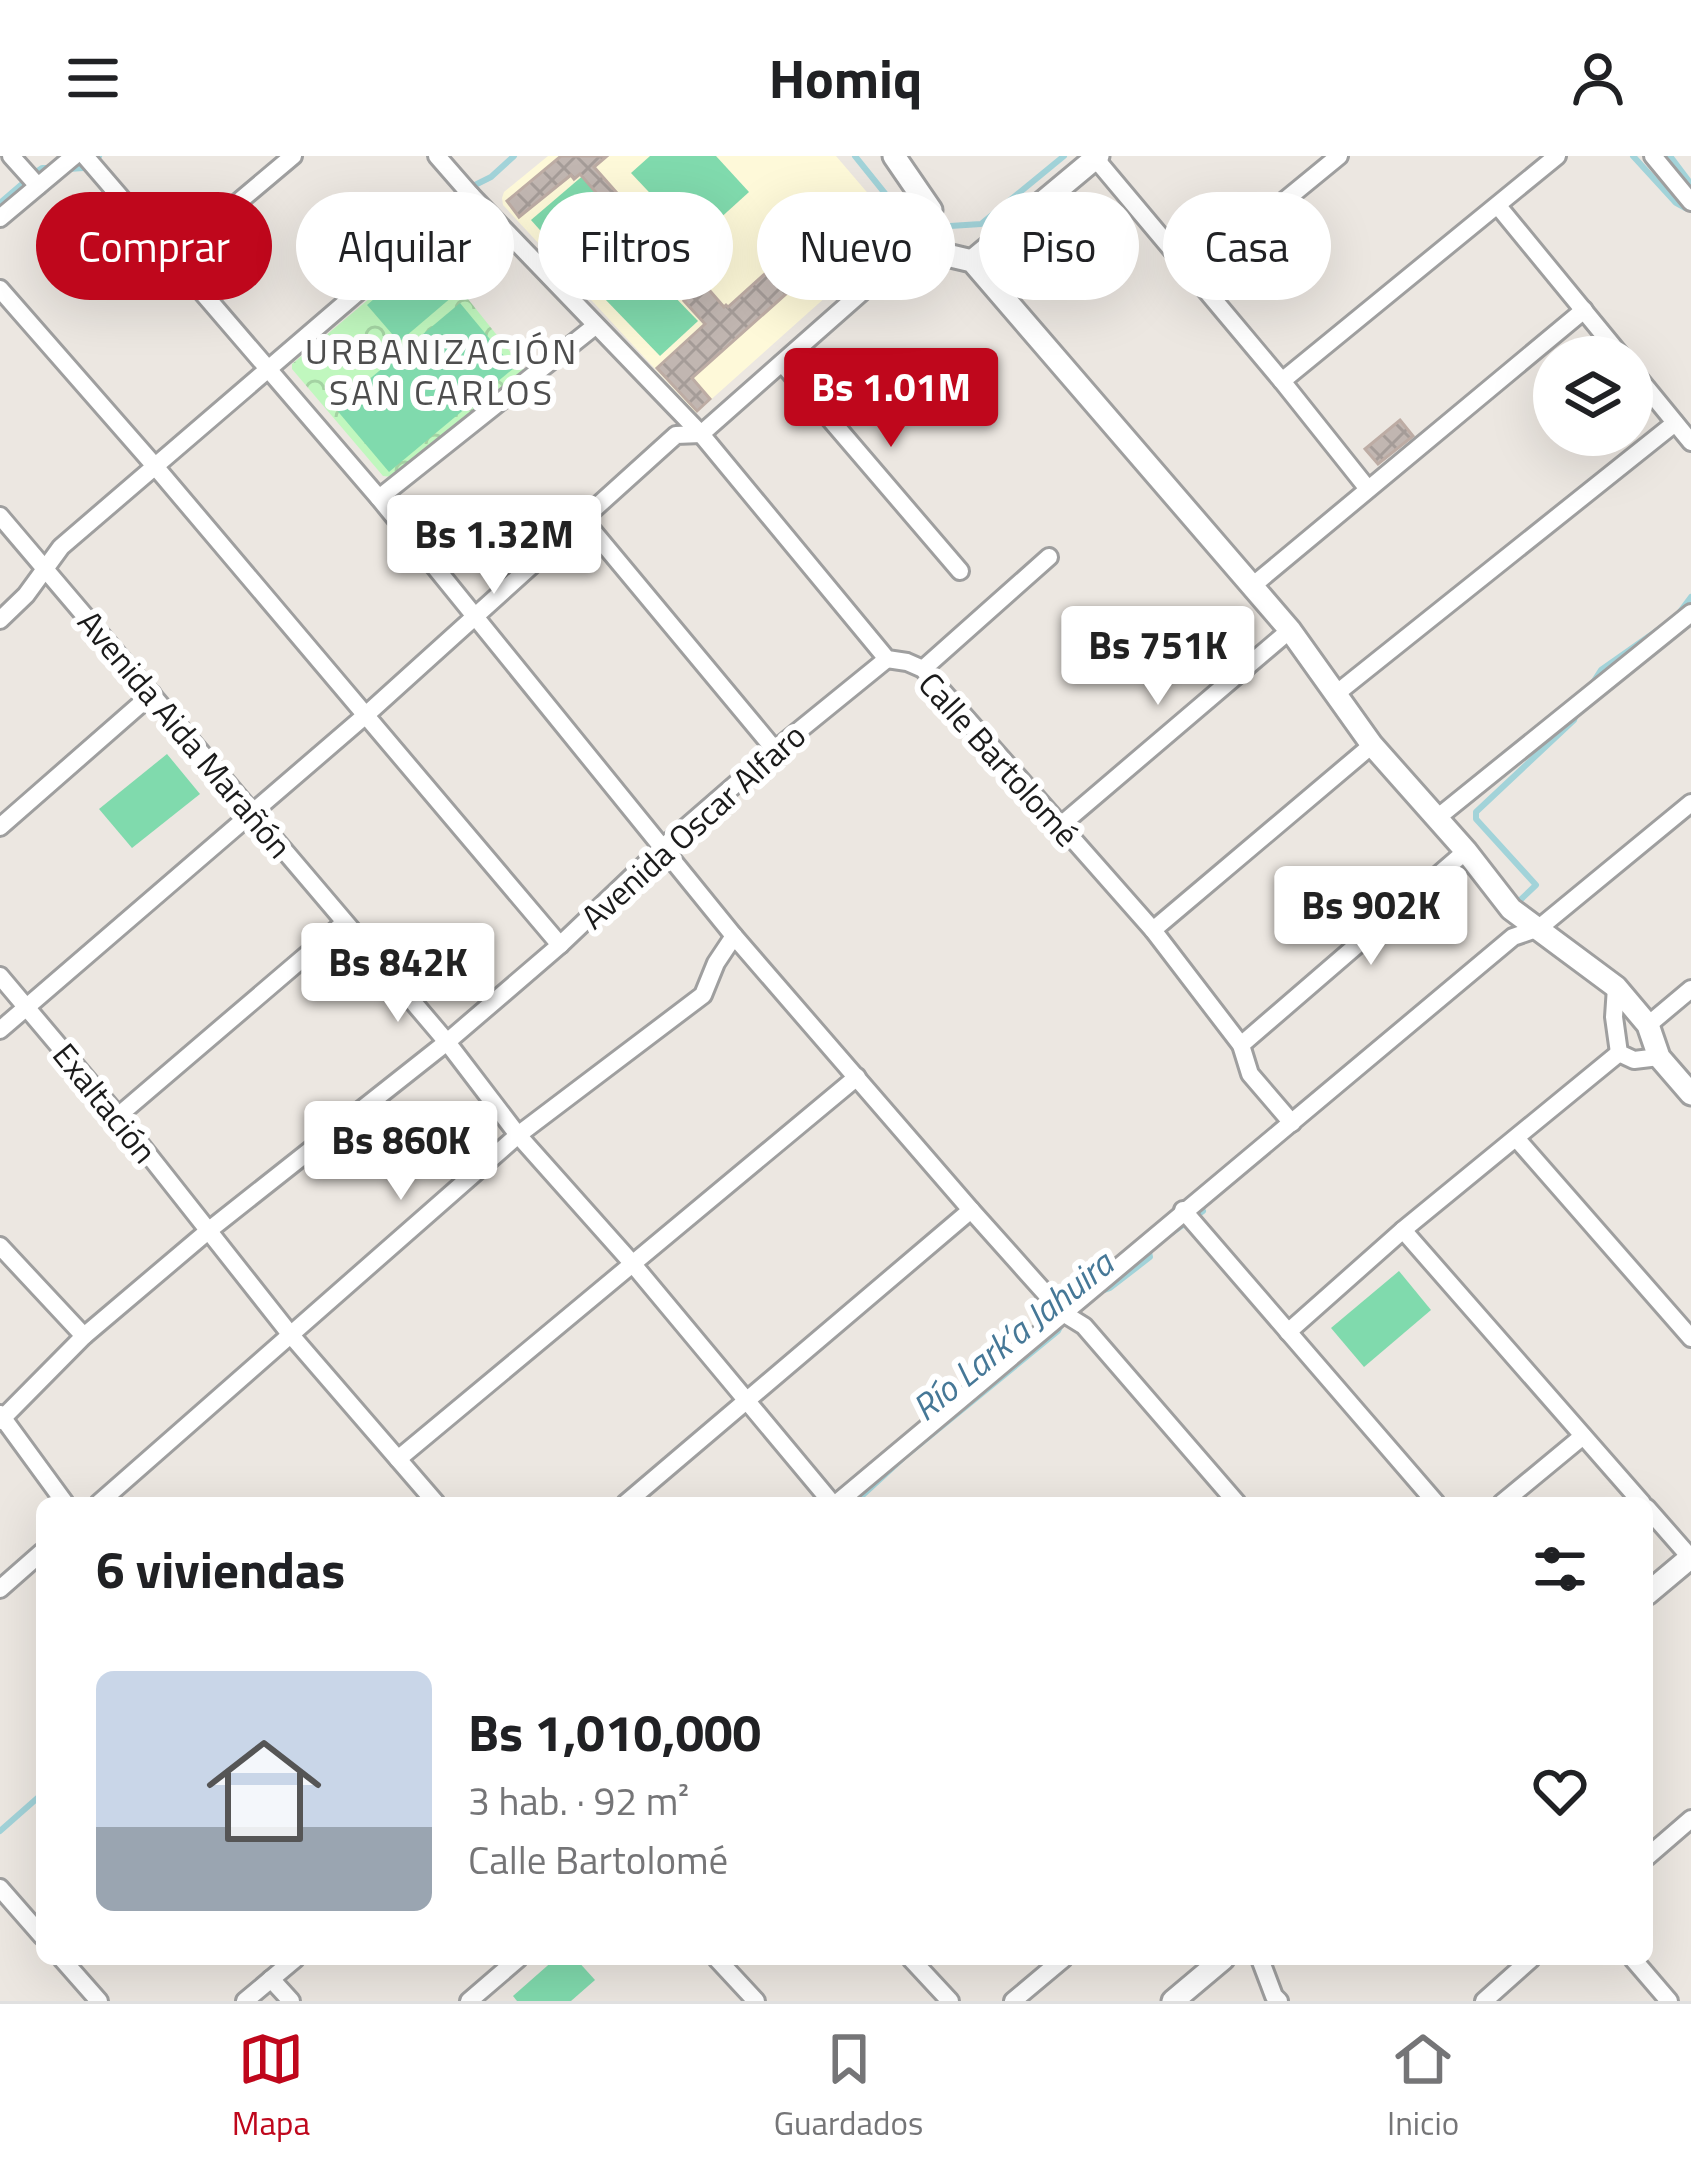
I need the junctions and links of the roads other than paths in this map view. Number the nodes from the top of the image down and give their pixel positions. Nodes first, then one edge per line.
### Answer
1 (11, 156) edge
2 (74, 156) edge
3 (85, 156) edge
4 (293, 156) edge
5 (437, 156) edge
6 (894, 156) edge
7 (1339, 156) edge
8 (1557, 156) edge
9 (1653, 156) edge
10 (1096, 157) edge
11 (38, 186) junction
12 (116, 192) edge
13 (250, 192) edge
14 (468, 192) edge
15 (919, 192) edge
16 (1295, 192) edge
17 (1691, 202) edge
18 (1498, 206) junction
19 (0, 218) edge
20 (1163, 238) edge
21 (514, 241) edge
22 (955, 257) edge
23 (972, 261) junction
24 (0, 289) edge
25 (210, 300) edge
26 (348, 300) edge
27 (853, 300) edge
28 (1215, 300) edge
29 (1584, 310) junction
30 (595, 326) junction
31 (1605, 336) edge
32 (782, 363) junction
33 (268, 368) junction
34 (1282, 381) junction
35 (1653, 396) edge
36 (1675, 423) junction
37 (701, 434) junction
38 (1691, 442) edge
39 (154, 465) junction
40 (1368, 490) junction
41 (379, 499) junction
42 (0, 516) edge
43 (582, 518) junction
44 (1049, 557) dead end
45 (46, 569) junction
46 (960, 571) dead end
47 (1251, 586) junction
48 (1691, 613) edge
49 (476, 617) junction
50 (0, 620) edge
51 (1290, 630) junction
52 (887, 658) junction
53 (923, 669) junction
54 (152, 694) junction
55 (1337, 694) junction
56 (367, 714) junction
57 (1372, 745) junction
58 (775, 750) junction
59 (1691, 803) edge
60 (250, 813) junction
61 (1437, 818) junction
62 (1061, 825) junction
63 (0, 827) edge
64 (662, 848) junction
65 (1466, 851) junction
66 (344, 923) junction
67 (1539, 928) junction
68 (1153, 930) junction
69 (734, 937) junction
70 (560, 945) junction
71 (0, 976) edge
72 (1616, 987) junction
73 (1691, 989) edge
74 (26, 1007) junction
75 (1648, 1025) junction
76 (0, 1030) edge
77 (447, 1042) junction
78 (1241, 1045) junction
79 (1619, 1053) junction
80 (1659, 1057) junction
81 (857, 1077) junction
82 (1691, 1094) edge
83 (118, 1116) junction
84 (1292, 1123) junction
85 (518, 1136) junction
86 (1516, 1138) junction
87 (970, 1210) junction
88 (1184, 1210) junction
89 (1403, 1230) junction
90 (208, 1231) junction
91 (0, 1246) edge
92 (632, 1263) junction
93 (1064, 1313) junction
94 (1288, 1332) junction
95 (290, 1334) junction
96 (84, 1336) junction
97 (1691, 1338) edge
98 (748, 1400) junction
99 (1, 1418) edge
100 (1582, 1436) junction
101 (398, 1459) junction
102 (60, 1497) edge
103 (105, 1497) edge
104 (431, 1497) edge
105 (633, 1497) edge
106 (830, 1497) edge
107 (842, 1497) edge
108 (1232, 1497) edge
109 (1431, 1497) edge
110 (1509, 1497) edge
111 (1637, 1497) edge
112 (1653, 1517) edge
113 (36, 1557) edge
114 (1688, 1563) edge
115 (0, 1589) edge
116 (1653, 1589) edge
117 (1691, 1819) edge
118 (1653, 1852) edge
119 (0, 1888) edge
120 (36, 1929) edge
121 (67, 1965) edge
122 (288, 1965) edge
123 (512, 1965) edge
124 (723, 1965) edge
125 (917, 1965) edge
126 (1056, 1965) edge
127 (1216, 1965) edge
128 (1262, 1965) edge
129 (1524, 1965) edge
130 (1638, 1965) edge
131 (271, 1979) junction
132 (478, 1999) edge
133 (99, 2001) edge
134 (245, 2001) edge
135 (291, 2001) edge
136 (756, 2001) edge
137 (950, 2001) edge
138 (1013, 2001) edge
139 (1173, 2001) edge
140 (1279, 2001) edge
141 (1484, 2001) edge
142 (1669, 2001) edge

1 - 11 street
2 - 11 street
3 - 12 street
4 - 13 street
5 - 14 street, Calle Bartolomé
6 - 15 street
7 - 16 street
8 - 18 street
9 - 17 street
10 - 20 street
10 - 23 street
11 - 19 street
18 - 29 street
18 - 34 street
21 - 30 street, Calle Bartolomé
22 - 23 street
23 - 47 street
24 - 39 street
25 - 33 street
26 - 33 street
27 - 32 street
28 - 34 street
29 - 31 street
29 - 40 street
30 - 37 street, Calle Bartolomé
30 - 41 street
32 - 37 street
32 - 46 street
33 - 39 street
33 - 41 street
34 - 40 street
35 - 36 street
36 - 38 street
36 - 55 street
37 - 43 street
37 - 52 street, Calle Bartolomé
39 - 45 street
39 - 56 street
40 - 47 street
41 - 49 street
42 - 45 street, Avenida Aida Marañón
43 - 49 street
43 - 58 street
44 - 53 street
45 - 50 street
45 - 54 street, Avenida Aida Marañón
47 - 51 street
48 - 61 street
49 - 56 street
49 - 64 street
51 - 55 street
51 - 62 street
52 - 53 street, Calle Bartolomé
52 - 58 street, Avenida Oscar Alfaro
53 - 62 street, Calle Bartolomé
54 - 60 street, Avenida Aida Marañón
54 - 63 street
55 - 57 street
56 - 60 street
56 - 70 street
57 - 61 street
57 - 68 street
58 - 64 street, Avenida Oscar Alfaro
59 - 67 street
60 - 66 street, Avenida Aida Marañón
60 - 74 street
61 - 65 street
62 - 68 street, Calle Bartolomé
64 - 69 street
64 - 70 street, Avenida Oscar Alfaro
65 - 67 street
65 - 78 street
66 - 77 street, Avenida Aida Marañón
66 - 83 street
67 - 72 street
67 - 84 street
68 - 78 street, Calle Bartolomé
69 - 81 street
69 - 85 street
70 - 77 street, Avenida Oscar Alfaro
71 - 74 street, Exaltación
72 - 75 street
72 - 79 street
73 - 75 street
74 - 76 street
74 - 83 street, Exaltación
75 - 80 street
77 - 85 street, Avenida Aida Marañón
77 - 90 street, Avenida Oscar Alfaro
78 - 84 street, Calle Bartolomé
79 - 80 street
79 - 86 street
80 - 82 street
81 - 87 street
81 - 92 street
83 - 90 street, Exaltación
84 - 88 street
85 - 92 street, Avenida Aida Marañón
85 - 95 street
86 - 89 street
86 - 97 street
87 - 93 street
87 - 98 street
88 - 93 street
88 - 94 street
89 - 94 street
89 - 100 street
90 - 95 street, Exaltación
90 - 96 street, Avenida Oscar Alfaro
91 - 96 street
92 - 98 street, Avenida Aida Marañón
92 - 101 street
93 - 107 street
93 - 108 street
94 - 109 street
95 - 101 street, Exaltación
95 - 103 street
96 - 99 street, Avenida Oscar Alfaro
98 - 105 street
98 - 106 street, Avenida Aida Marañón
99 - 102 street
100 - 110 street
100 - 111 street
101 - 104 street, Exaltación
112 - 114 street
113 - 115 street
114 - 116 street
117 - 118 street
119 - 120 street
121 - 133 street
122 - 131 street
123 - 132 street
124 - 136 street
125 - 137 street
126 - 138 street
127 - 139 street
128 - 140 street
129 - 141 street
130 - 142 street
131 - 134 street
131 - 135 street

